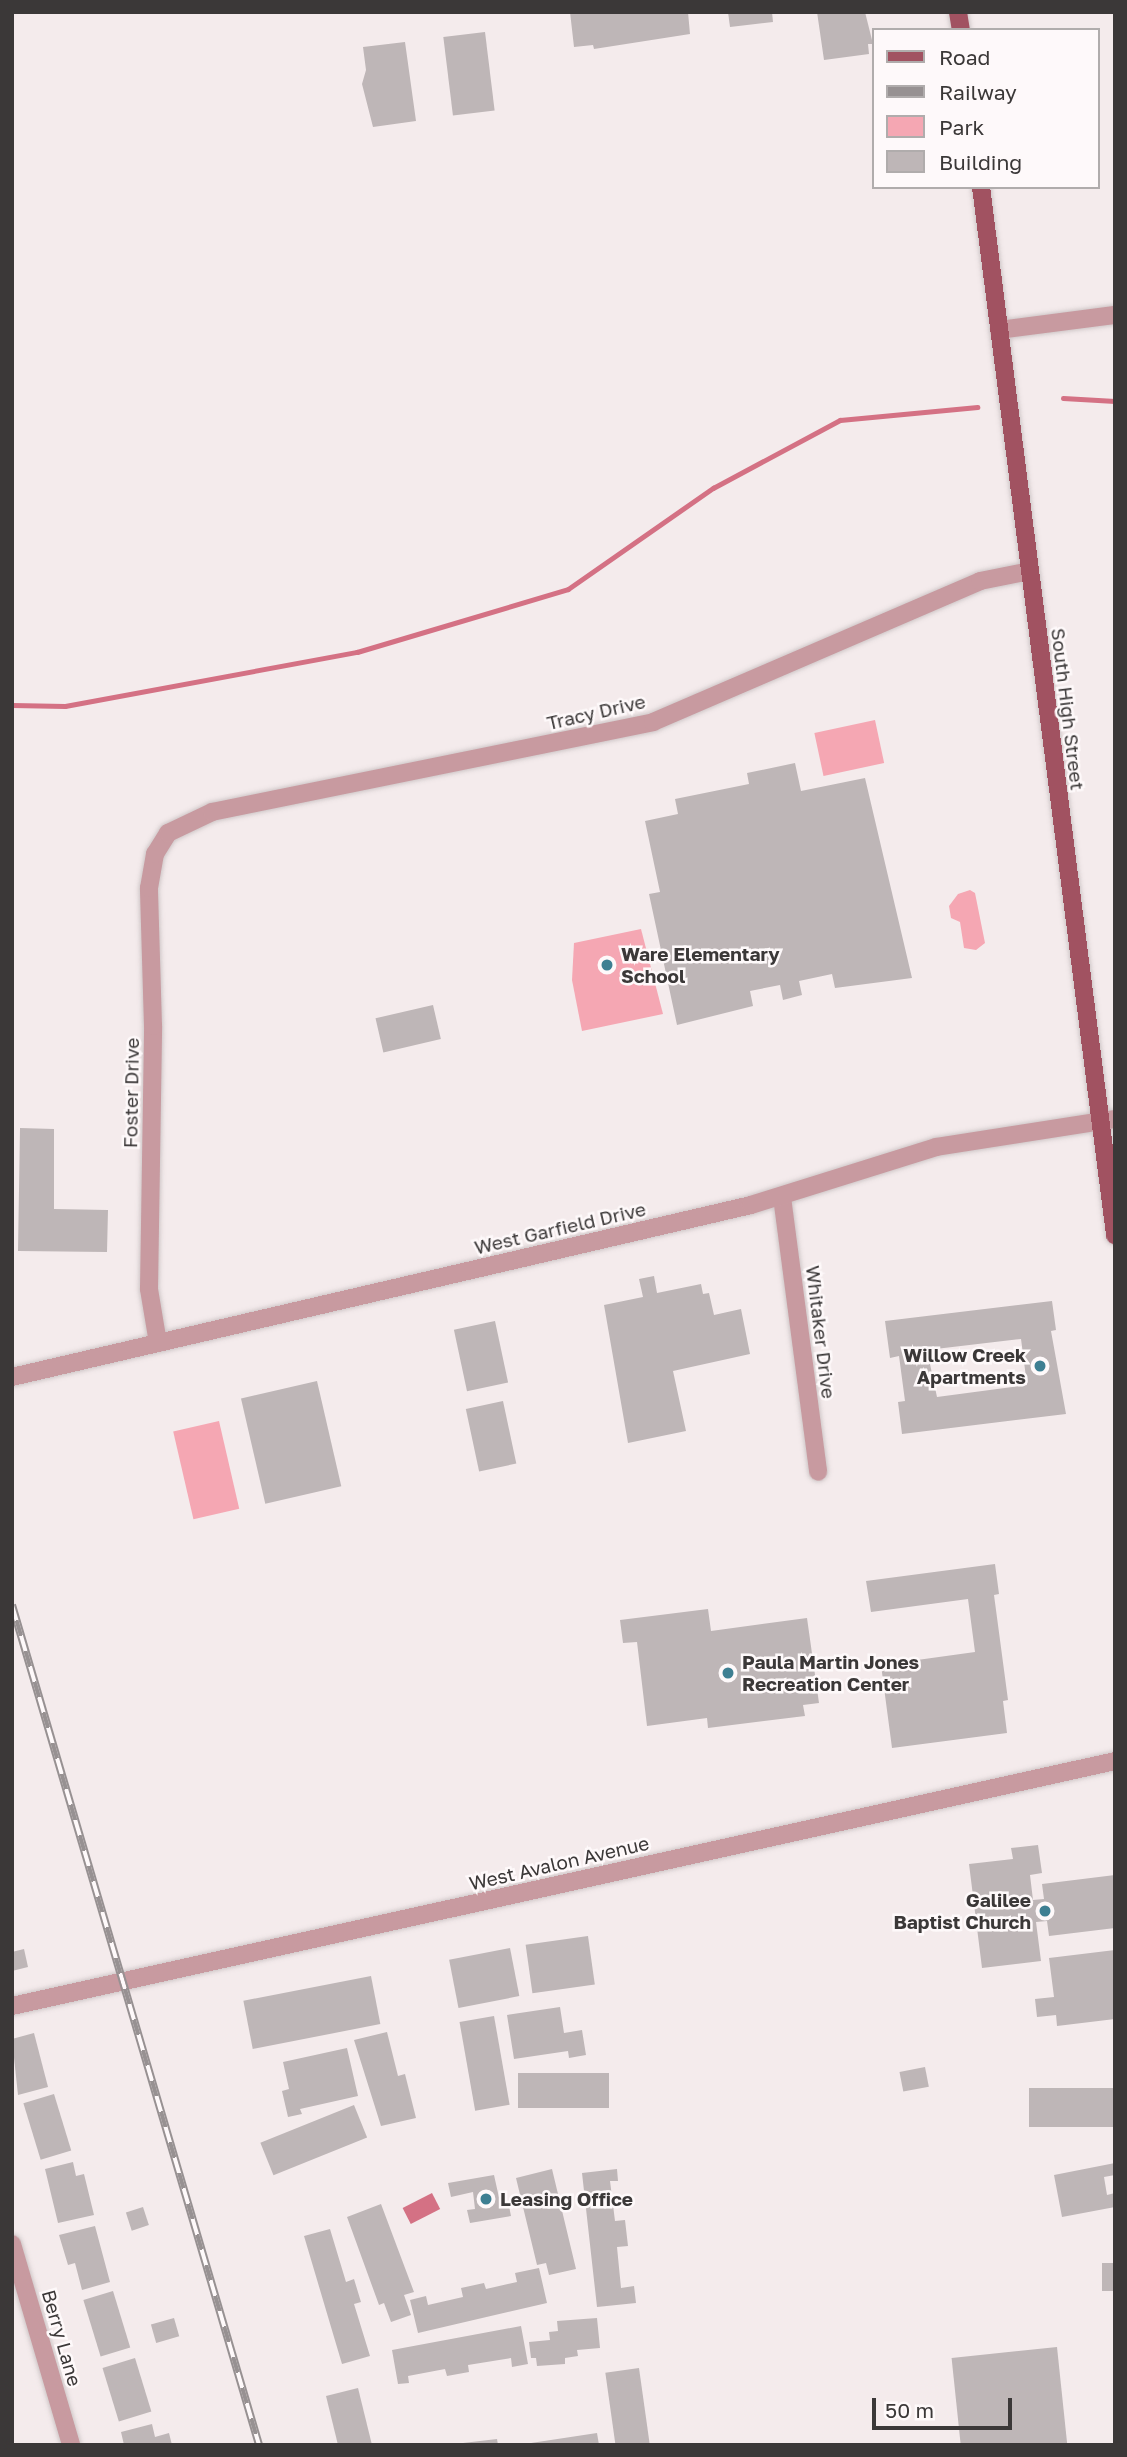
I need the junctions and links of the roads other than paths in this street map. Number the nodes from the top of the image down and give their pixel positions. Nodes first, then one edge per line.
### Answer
1 (981, 189) edge
2 (1115, 315) edge
3 (999, 330) junction
4 (1030, 571) junction
5 (159, 846) joint
6 (1108, 1120) edge
7 (782, 1197) junction
8 (1115, 1235) edge
9 (159, 1343) junction
10 (12, 1377) edge
11 (818, 1472) dead end
12 (1115, 1761) edge
13 (12, 2006) edge
14 (12, 2244) edge
15 (16, 2270) edge
16 (71, 2445) edge

1 - 3 main road, South High Street
2 - 3 street
3 - 4 main road, South High Street
4 - 5 street, Tracy Drive
4 - 6 main road, South High Street
5 - 9 street, Foster Drive
6 - 7 street, West Garfield Drive
6 - 8 main road, South High Street
7 - 9 street, West Garfield Drive
7 - 11 street, Whitaker Drive
9 - 10 street, West Garfield Drive
12 - 13 street, West Avalon Avenue
14 - 15 street, Berry Lane
15 - 16 street, Berry Lane

